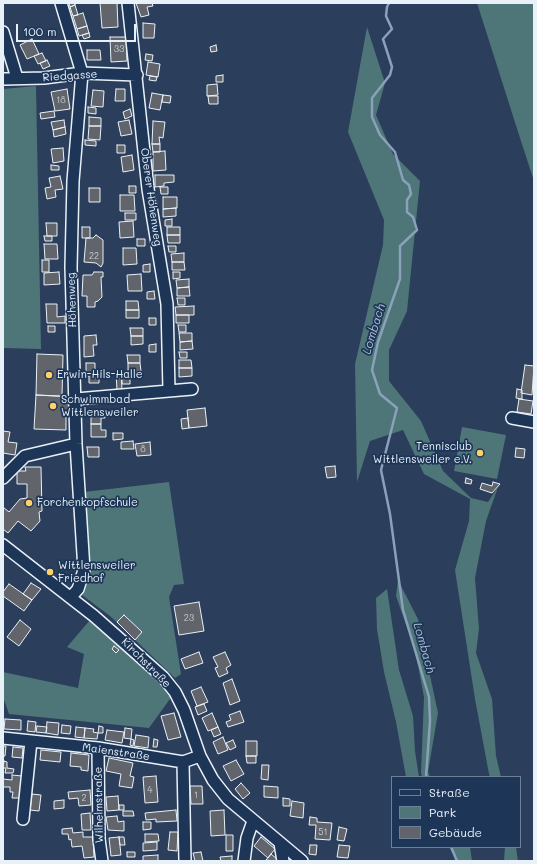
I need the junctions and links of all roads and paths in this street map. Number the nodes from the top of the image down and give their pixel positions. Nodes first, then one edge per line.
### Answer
1 (60, 3) edge
2 (128, 3) edge
3 (3, 32) edge
4 (82, 73) junction
5 (137, 75) junction
6 (17, 78) junction
7 (3, 79) edge
8 (192, 389) dead end
9 (169, 391) junction
10 (76, 399) junction
11 (512, 418) dead end
12 (534, 422) edge
13 (76, 444) junction
14 (3, 478) edge
15 (3, 545) edge
16 (71, 597) junction
17 (3, 738) edge
18 (31, 741) junction
19 (98, 748) junction
20 (200, 756) junction
21 (183, 762) junction
22 (23, 819) dead end
23 (253, 821) junction
24 (280, 843) junction
25 (102, 861) edge
26 (185, 861) edge
27 (244, 861) edge
28 (283, 861) edge
29 (302, 861) edge

1 - 4 street, Höhenweg
2 - 5 street, Oberer Höhenweg
3 - 6 street
4 - 5 street, Riedgasse
4 - 6 street, Riedgasse
4 - 10 street, Höhenweg
5 - 9 street, Oberer Höhenweg
6 - 7 street, Riedgasse
8 - 9 street
9 - 10 street
10 - 13 street, Höhenweg
11 - 12 street
13 - 14 street
13 - 16 street, Höhenweg
15 - 16 street, Kirchstraße
16 - 20 street, Kirchstraße
17 - 18 street, Maienstraße
18 - 19 street, Maienstraße
18 - 22 street
19 - 21 street, Maienstraße
19 - 25 street, Wilhelmstraße
20 - 21 street, Maienstraße
20 - 23 street, Kirchstraße
21 - 26 street
23 - 24 street, Kirchstraße
23 - 27 street
24 - 28 street
24 - 29 street, Kirchstraße

